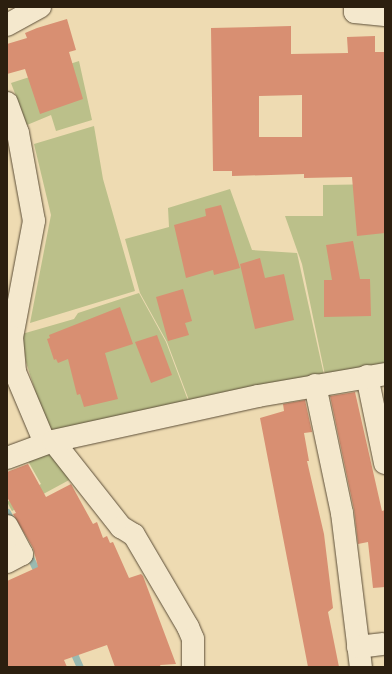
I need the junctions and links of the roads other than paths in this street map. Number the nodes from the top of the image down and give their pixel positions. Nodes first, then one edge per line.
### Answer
1 (40, 7) edge
2 (355, 7) edge
3 (385, 15) edge
4 (7, 25) edge
5 (7, 103) edge
6 (376, 375) edge
7 (14, 385) edge
8 (315, 385) junction
9 (49, 442) junction
10 (7, 458) edge
11 (385, 463) edge
12 (7, 526) edge
13 (7, 562) edge
14 (382, 644) dead end
15 (360, 657) edge
16 (193, 667) edge

1 - 4 street
2 - 3 street
5 - 7 street
6 - 8 street
6 - 11 street
7 - 9 street
8 - 9 street
8 - 15 street
9 - 10 street
9 - 16 street
12 - 13 street
14 - 15 street

